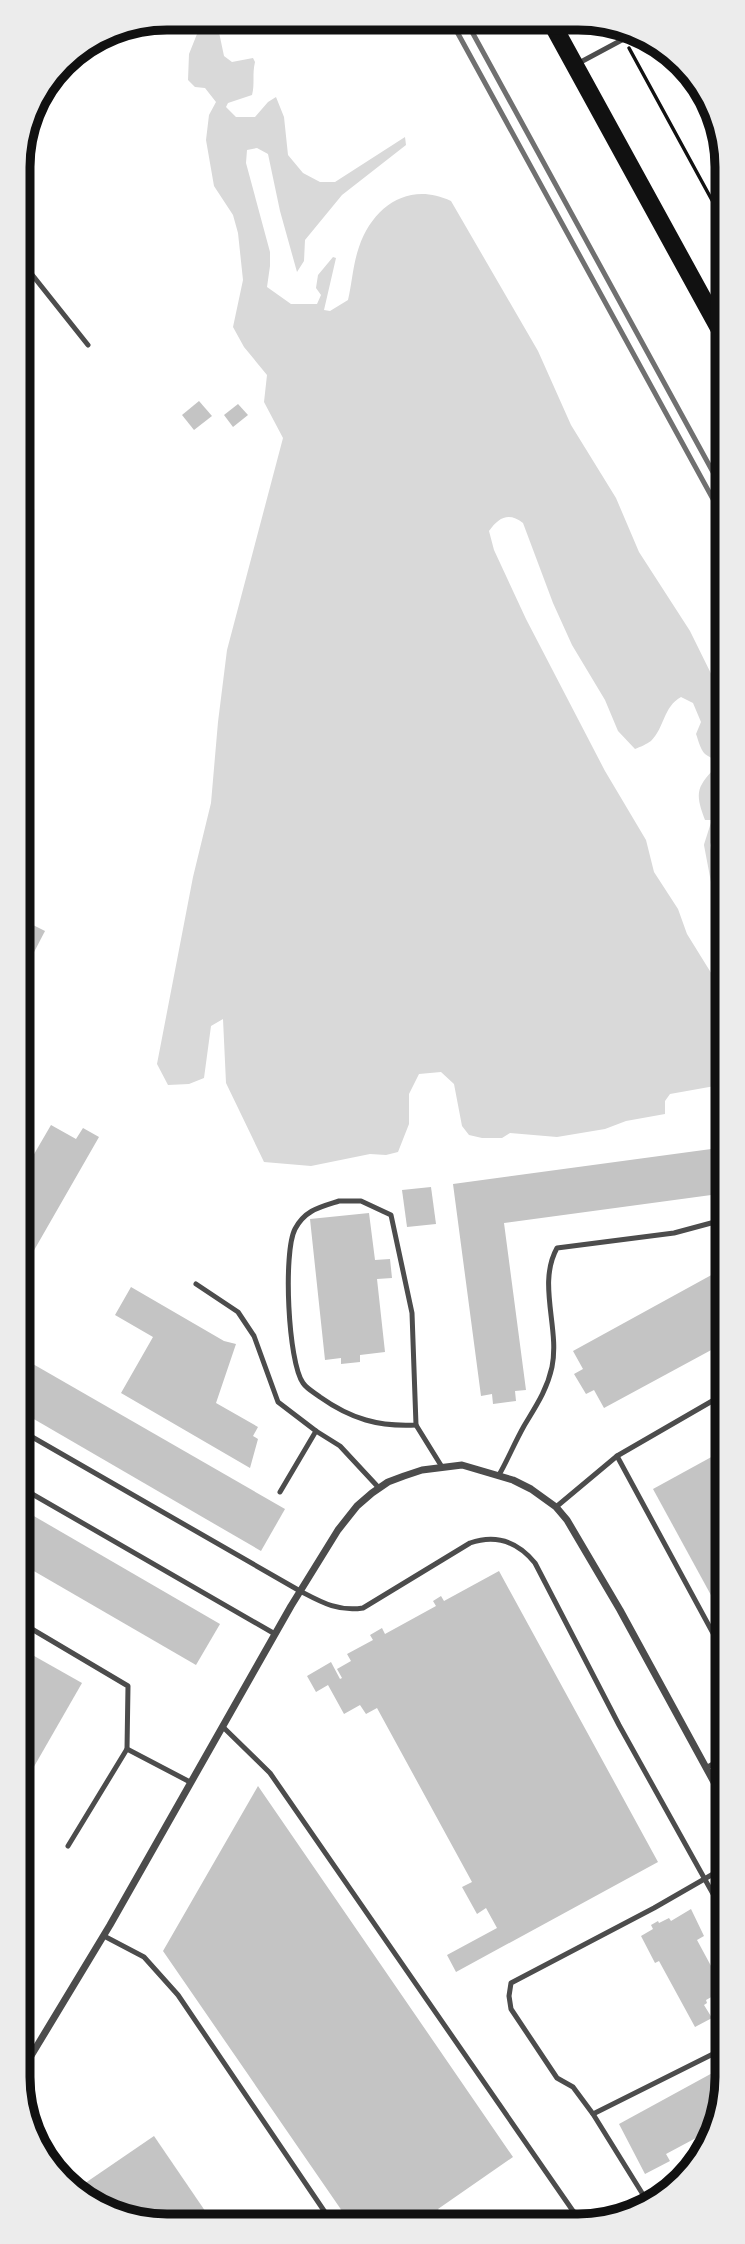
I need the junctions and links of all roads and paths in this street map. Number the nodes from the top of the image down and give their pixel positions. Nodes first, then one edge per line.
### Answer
1 (555, 30) edge
2 (623, 38) joint
3 (575, 66) junction
4 (715, 206) edge
5 (30, 272) edge
6 (715, 321) edge
7 (88, 345) dead end
8 (715, 1222) edge
9 (196, 1284) dead end
10 (715, 1399) edge
11 (416, 1425) junction
12 (316, 1430) junction
13 (30, 1436) edge
14 (617, 1456) junction
15 (442, 1467) junction
16 (499, 1475) junction
17 (379, 1488) junction
18 (30, 1492) edge
19 (280, 1492) dead end
20 (556, 1507) junction
21 (300, 1591) junction
22 (30, 1628) edge
23 (275, 1634) junction
24 (715, 1637) edge
25 (223, 1727) junction
26 (127, 1749) junction
27 (715, 1763) edge
28 (706, 1768) junction
29 (190, 1783) junction
30 (715, 1784) edge
31 (68, 1846) dead end
32 (715, 1874) edge
33 (705, 1879) junction
34 (715, 1897) edge
35 (104, 1936) junction
36 (715, 2053) edge
37 (30, 2058) edge
38 (593, 2114) junction
39 (645, 2197) edge
40 (574, 2212) joint
41 (326, 2214) edge
42 (571, 2214) edge

1 - 3 main road
2 - 3 lane
2 - 4 path
3 - 6 main road
5 - 7 lane
8 - 16 lane
9 - 12 lane
10 - 14 lane
11 - 11 lane
11 - 15 lane
12 - 17 lane
12 - 19 lane
13 - 21 lane
14 - 20 lane
14 - 24 lane
15 - 16 street
15 - 17 street
16 - 20 street
17 - 21 street
18 - 23 lane
20 - 28 street
21 - 23 street
21 - 33 lane
22 - 26 lane
23 - 25 street
25 - 29 street
25 - 40 lane
26 - 29 lane
26 - 31 lane
27 - 28 lane
28 - 30 street
29 - 35 street
32 - 33 lane
33 - 34 lane
33 - 38 lane
35 - 37 street
35 - 41 lane
36 - 38 lane
38 - 39 lane
40 - 42 lane

